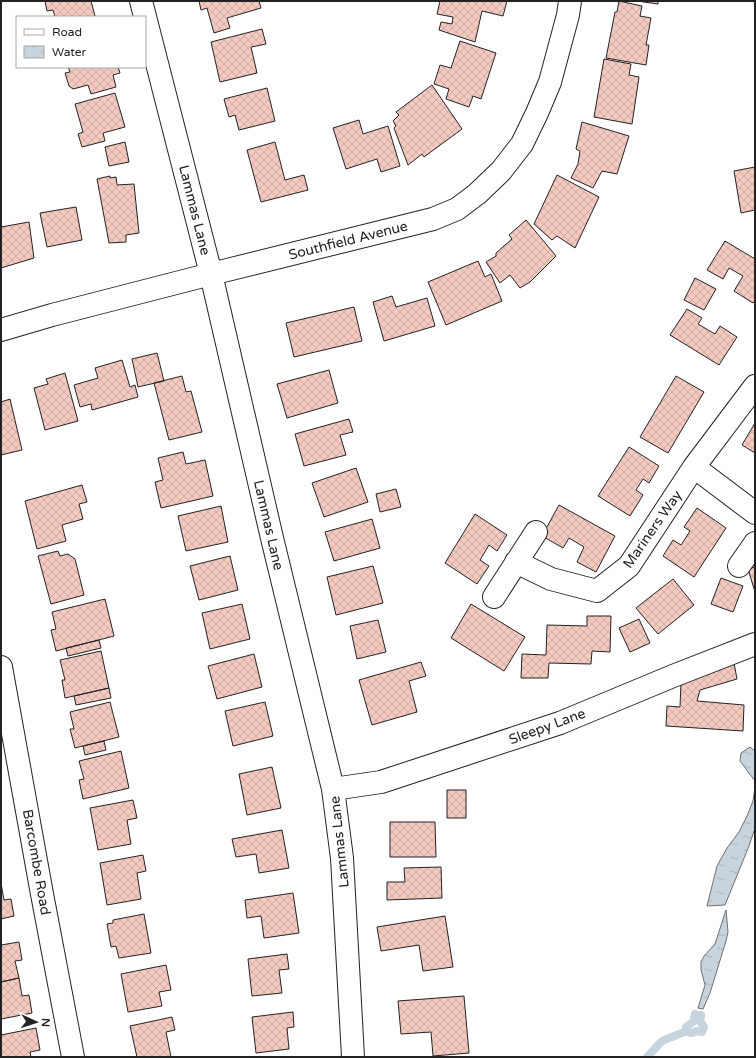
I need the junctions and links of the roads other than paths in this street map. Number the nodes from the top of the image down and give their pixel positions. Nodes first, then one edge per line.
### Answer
1 (141, 1) edge
2 (570, 1) edge
3 (145, 16) edge
4 (146, 20) edge
5 (211, 274) junction
6 (1, 330) edge
7 (755, 386) edge
8 (694, 467) junction
9 (755, 513) edge
10 (536, 532) dead end
11 (755, 543) edge
12 (516, 562) junction
13 (739, 566) dead end
14 (494, 597) dead end
15 (755, 644) edge
16 (1, 667) edge
17 (333, 789) junction
18 (73, 1057) edge
19 (353, 1057) edge

1 - 3 street, Lammas Lane
2 - 5 street, Southfield Avenue
4 - 5 street, Lammas Lane
5 - 6 street, Southfield Avenue
5 - 17 street, Lammas Lane
7 - 8 street, Mariners Way
8 - 9 street
8 - 12 street, Mariners Way
10 - 12 street
11 - 13 street
12 - 14 street
15 - 17 street, Sleepy Lane
16 - 18 street, Barcombe Road
17 - 19 street, Lammas Lane

